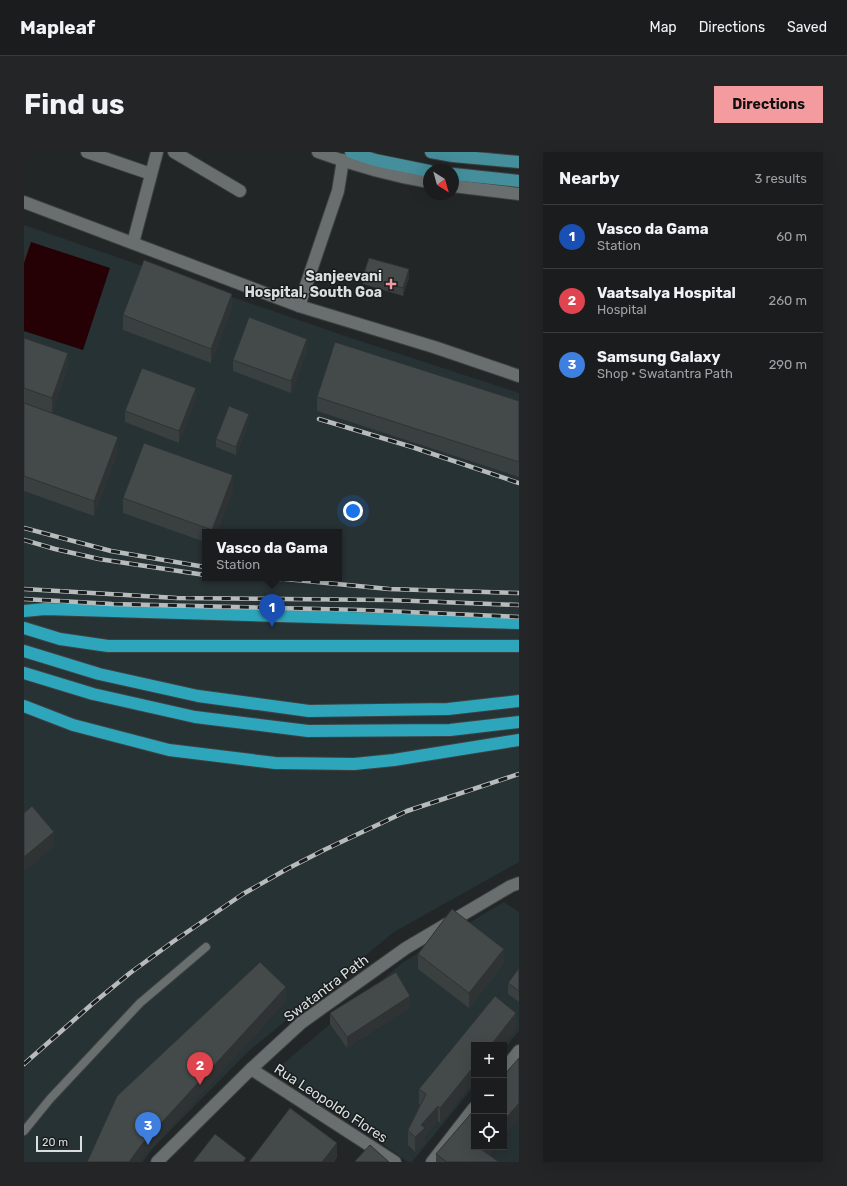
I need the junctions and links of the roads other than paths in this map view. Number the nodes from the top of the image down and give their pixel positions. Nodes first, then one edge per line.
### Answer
1 (87, 152) edge
2 (157, 152) edge
3 (174, 152) edge
4 (318, 152) edge
5 (431, 152) edge
6 (347, 156) edge
7 (519, 162) edge
8 (423, 170) edge
9 (151, 174) junction
10 (459, 175) edge
11 (423, 181) edge
12 (519, 181) edge
13 (459, 187) edge
14 (240, 191) dead end
15 (519, 194) edge
16 (24, 202) edge
17 (133, 243) junction
18 (300, 306) junction
19 (519, 376) edge
20 (24, 611) edge
21 (519, 622) edge
22 (24, 628) edge
23 (519, 646) edge
24 (24, 651) edge
25 (24, 673) edge
26 (519, 701) edge
27 (24, 706) edge
28 (519, 722) edge
29 (519, 740) edge
30 (516, 887) edge
31 (206, 947) dead end
32 (519, 1051) edge
33 (507, 1066) edge
34 (251, 1069) junction
35 (471, 1112) edge
36 (24, 1131) edge
37 (172, 1146) junction
38 (157, 1162) edge
39 (167, 1162) edge
40 (395, 1162) edge
41 (432, 1162) edge

1 - 9 street
2 - 9 street
3 - 14 street
4 - 6 street
5 - 7 main road
6 - 8 main road
6 - 11 street
6 - 18 street
9 - 17 street
10 - 12 main road
13 - 15 street
16 - 17 street
17 - 18 street
18 - 19 street
20 - 21 highway
22 - 23 highway
24 - 26 highway
25 - 28 highway
27 - 29 highway
30 - 34 street, Swatantra Path
31 - 36 lane
32 - 33 street
34 - 37 street, Swatantra Path
34 - 40 street, Rua Leopoldo Flores
35 - 41 street
37 - 38 street, Swatantra Path
37 - 39 street, Swatantra Path

